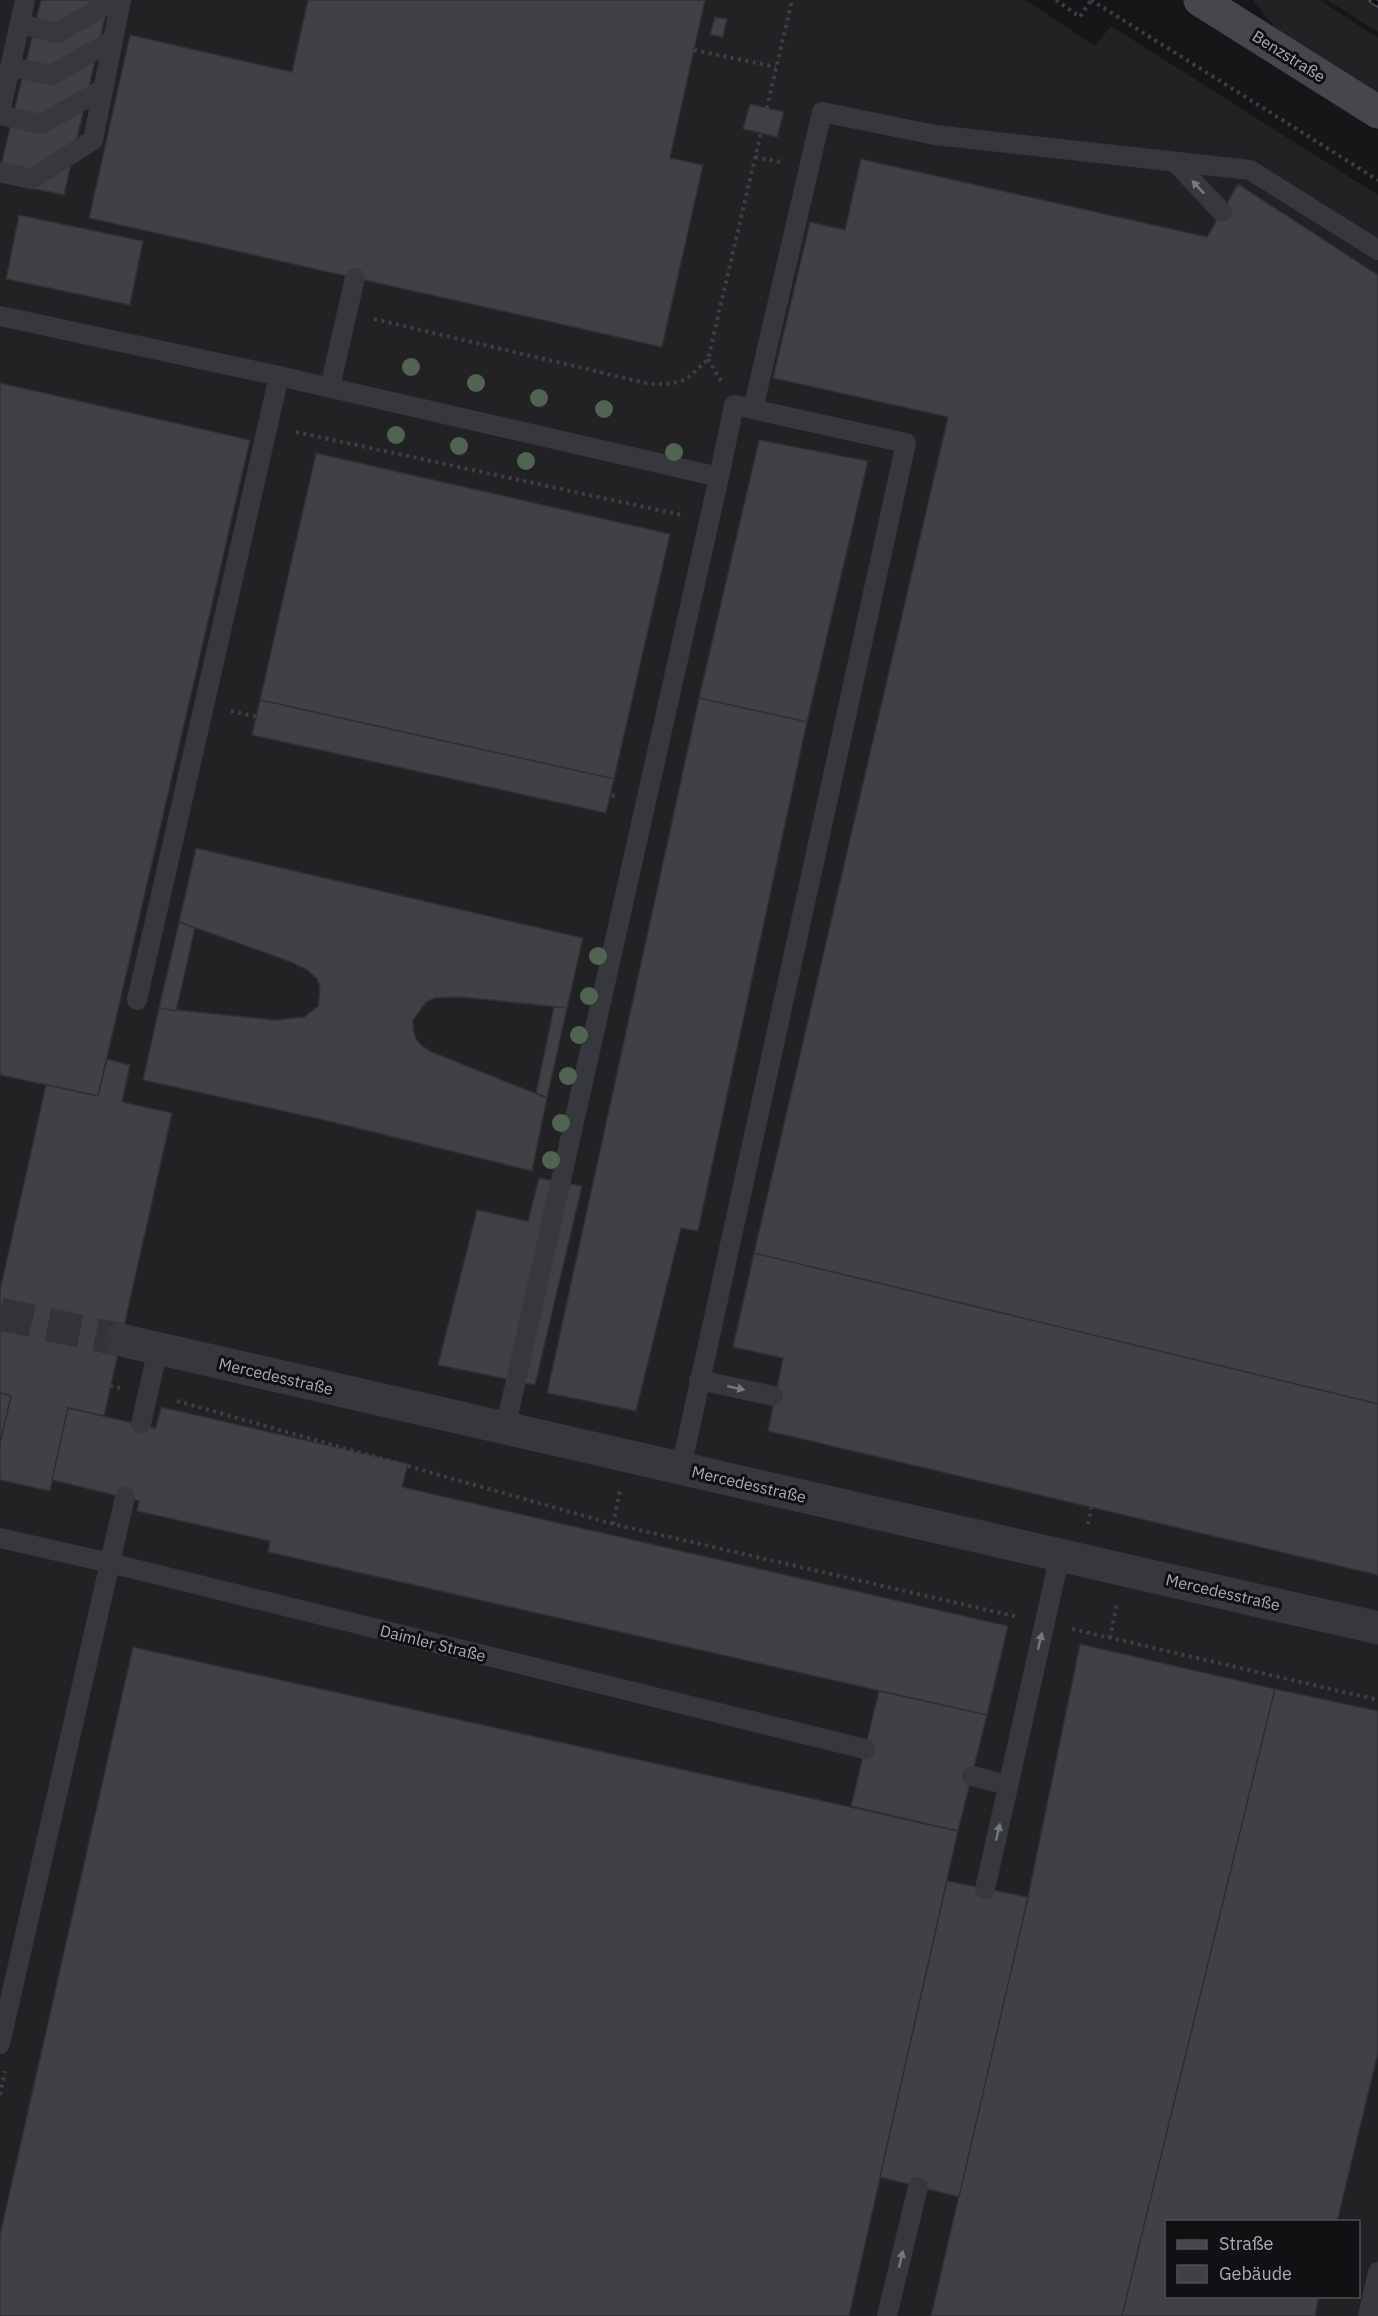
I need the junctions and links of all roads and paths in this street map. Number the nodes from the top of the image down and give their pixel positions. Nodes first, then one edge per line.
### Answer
1 (25, 0) edge
2 (115, 0) edge
3 (121, 0) edge
4 (792, 0) edge
5 (1056, 0) edge
6 (1091, 0) edge
7 (1200, 0) edge
8 (20, 24) junction
9 (113, 40) junction
10 (694, 50) dead end
11 (10, 67) junction
12 (776, 67) junction
13 (103, 89) junction
14 (1378, 112) edge
15 (0, 114) edge
16 (1174, 162) junction
17 (0, 172) edge
18 (1378, 180) edge
19 (1222, 212) dead end
20 (1378, 250) edge
21 (355, 278) dead end
22 (348, 313) junction
23 (0, 316) edge
24 (279, 376) junction
25 (330, 387) junction
26 (753, 409) junction
27 (268, 426) junction
28 (719, 477) junction
29 (709, 520) junction
30 (277, 704) dead end
31 (205, 705) junction
32 (273, 721) junction
33 (570, 769) dead end
34 (587, 773) dead end
35 (566, 785) junction
36 (583, 789) junction
37 (646, 803) junction
38 (137, 1000) dead end
39 (121, 1341) tunnel mouth
40 (158, 1349) junction
41 (699, 1380) junction
42 (773, 1396) dead end
43 (180, 1402) dead end
44 (141, 1424) dead end
45 (506, 1429) junction
46 (681, 1468) junction
47 (125, 1497) dead end
48 (1091, 1508) dead end
49 (1088, 1526) dead end
50 (0, 1538) edge
51 (1060, 1555) junction
52 (110, 1563) junction
53 (1045, 1623) junction
54 (1378, 1628) edge
55 (1378, 1700) edge
56 (865, 1749) dead end
57 (972, 1776) dead end
58 (1008, 1785) junction
59 (985, 1889) dead end
60 (0, 2044) edge
61 (918, 2187) dead end
62 (1378, 2272) edge
63 (887, 2316) edge
64 (1368, 2316) edge

1 - 8 lane
2 - 8 lane
3 - 9 lane
4 - 12 path
5 - 6 path
6 - 18 path
7 - 14 main road, Benzstraße
8 - 11 lane
9 - 11 lane
9 - 13 lane
10 - 12 path
11 - 15 lane
12 - 22 path
13 - 15 lane
13 - 17 lane
19 -> 16 lane
16 - 20 lane
16 - 26 lane
21 - 22 lane
22 - 25 lane
23 - 24 lane
24 - 25 lane
24 - 27 lane
25 - 28 lane
26 - 28 lane
26 - 41 lane
27 - 29 path
27 - 31 lane
28 - 29 lane
29 - 37 lane
30 - 32 path
31 - 32 path
31 - 38 lane
32 - 35 path
33 - 35 path
34 - 36 path
35 - 36 path
36 - 37 path
37 - 45 lane
39 - 40 street, Mercedesstraße
40 - 44 lane
40 - 45 street, Mercedesstraße
41 -> 42 lane
41 - 46 lane
43 - 53 path
45 - 46 street, Mercedesstraße
46 - 51 street, Mercedesstraße
47 - 52 lane
48 - 49 path
50 - 52 lane, Daimler Straße
51 - 53 lane
51 - 54 street, Mercedesstraße
52 - 56 lane, Daimler Straße
52 - 60 lane
53 - 55 path
58 -> 53 lane
57 - 58 lane
59 -> 58 lane
63 -> 61 lane
62 - 64 lane

